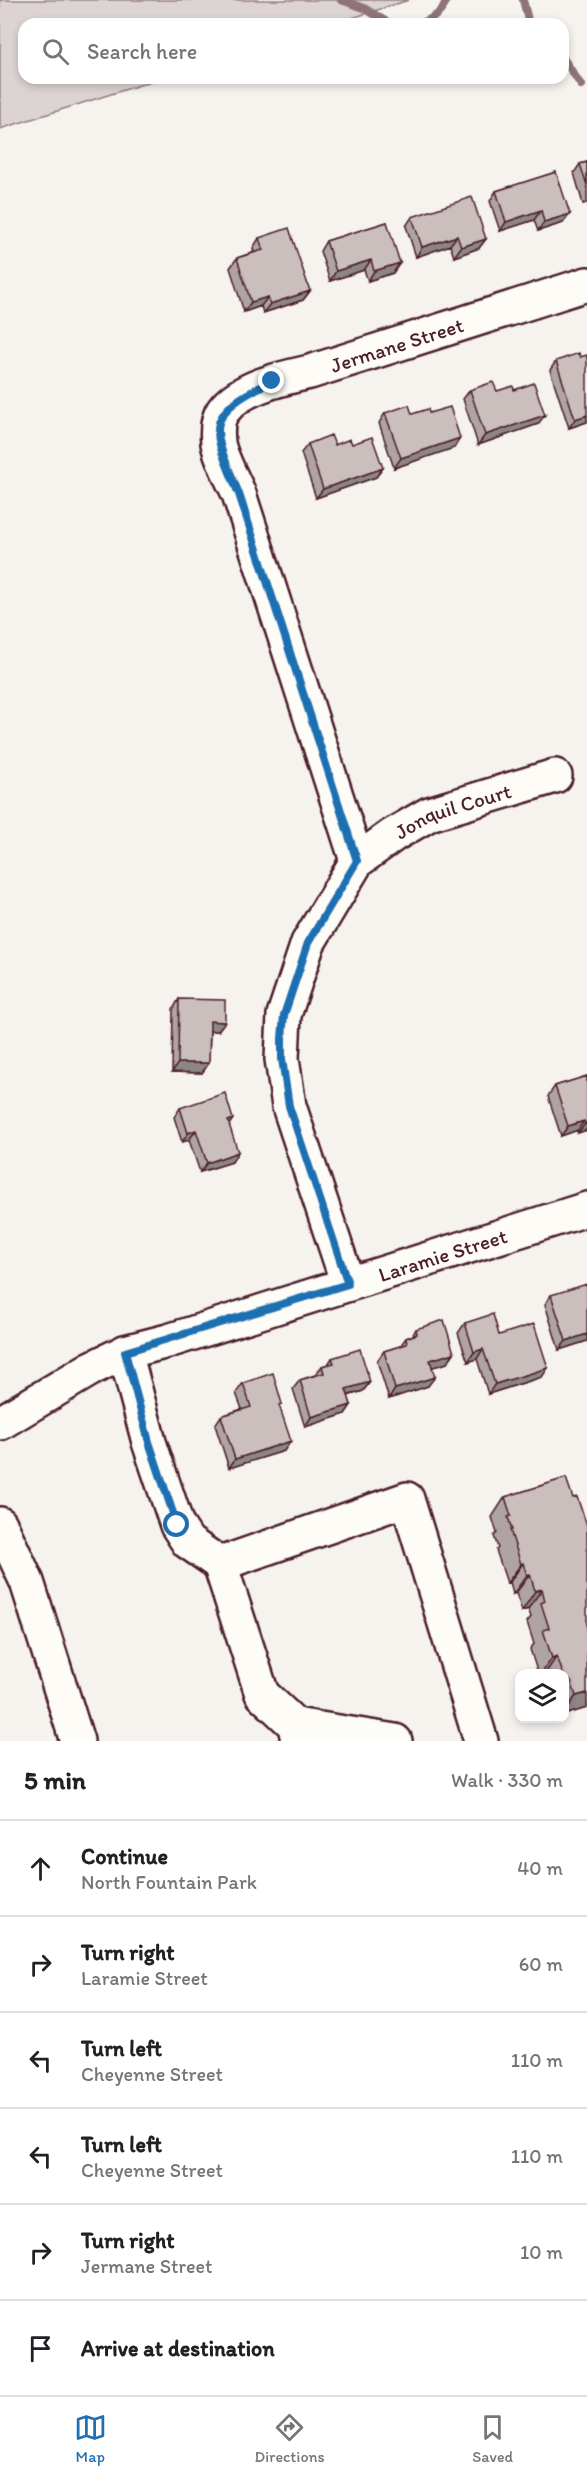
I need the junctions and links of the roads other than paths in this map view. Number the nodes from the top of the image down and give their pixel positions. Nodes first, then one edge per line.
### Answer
1 (587, 284) edge
2 (555, 776) dead end
3 (357, 861) junction
4 (587, 1209) edge
5 (348, 1284) junction
6 (125, 1352) junction
7 (0, 1423) edge
8 (0, 1524) edge
9 (220, 1564) junction
10 (296, 1733) edge
11 (77, 1741) edge
12 (396, 1741) edge
13 (481, 1741) edge

1 - 3 street, Jermane Street
2 - 3 street, Jonquil Court
3 - 5 street
4 - 5 street, Laramie Street
5 - 6 street, Laramie Street
6 - 7 street, Laramie Street
6 - 9 street
8 - 11 street
9 - 10 street
9 - 13 street
10 - 12 street

